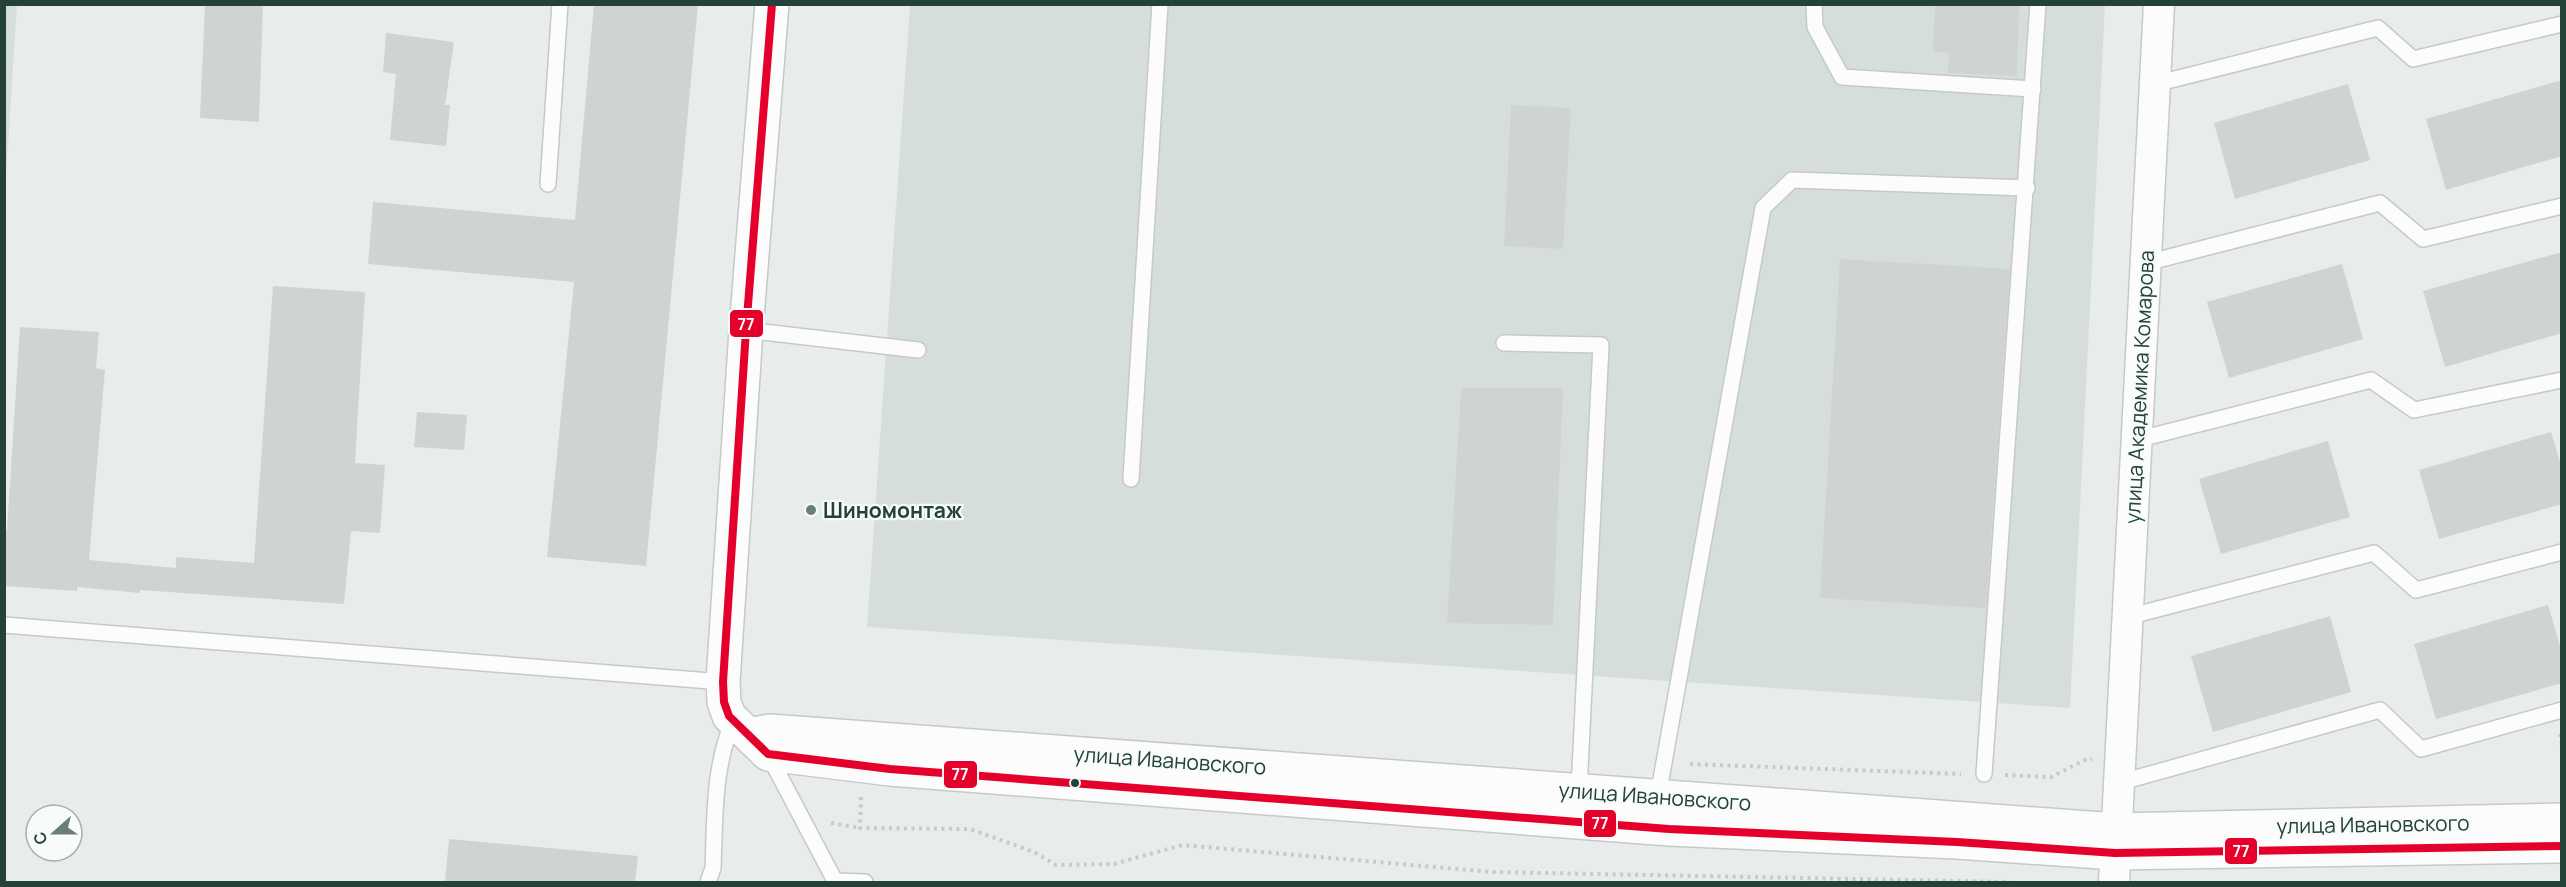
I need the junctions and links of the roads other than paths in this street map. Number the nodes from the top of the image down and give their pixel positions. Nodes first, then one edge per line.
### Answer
1 (560, 4) edge
2 (772, 4) edge
3 (1160, 4) edge
4 (1814, 4) edge
5 (2038, 4) edge
6 (2159, 4) edge
7 (2562, 24) edge
8 (2155, 84) junction
9 (2033, 88) junction
10 (548, 184) dead end
11 (2027, 188) junction
12 (2562, 206) edge
13 (2146, 263) junction
14 (746, 330) junction
15 (1504, 343) dead end
16 (918, 350) dead end
17 (2562, 380) edge
18 (2136, 440) junction
19 (1131, 479) dead end
20 (2562, 552) edge
21 (2127, 617) junction
22 (4, 625) edge
23 (723, 682) junction
24 (2562, 710) edge
25 (750, 737) junction
26 (1984, 774) dead end
27 (2118, 776) junction
28 (1579, 790) junction
29 (1658, 796) junction
30 (2562, 820) edge
31 (2562, 846) edge
32 (2115, 855) edge
33 (708, 882) edge
34 (865, 882) edge

1 - 10 lane
2 - 14 street
3 - 19 lane
4 - 9 lane
5 - 9 lane
6 - 8 street, улица Академика Комарова
7 - 8 lane
8 - 13 street, улица Академика Комарова
9 - 11 lane
11 - 26 lane
11 - 29 lane
12 - 13 lane
13 - 18 street, улица Академика Комарова
14 - 16 lane
14 - 23 street
15 - 28 lane
17 - 18 lane
18 - 21 street, улица Академика Комарова
20 - 21 lane
21 - 27 street, улица Академика Комарова
22 - 23 lane
23 - 25 street
24 - 27 lane
25 - 28 street, улица Ивановского
25 - 32 street, улица Ивановского
25 - 33 lane
25 - 34 lane
27 - 32 street, улица Академика Комарова
28 - 29 street, улица Ивановского
29 - 32 street, улица Ивановского
30 - 32 street, улица Ивановского
31 - 32 street, улица Ивановского

